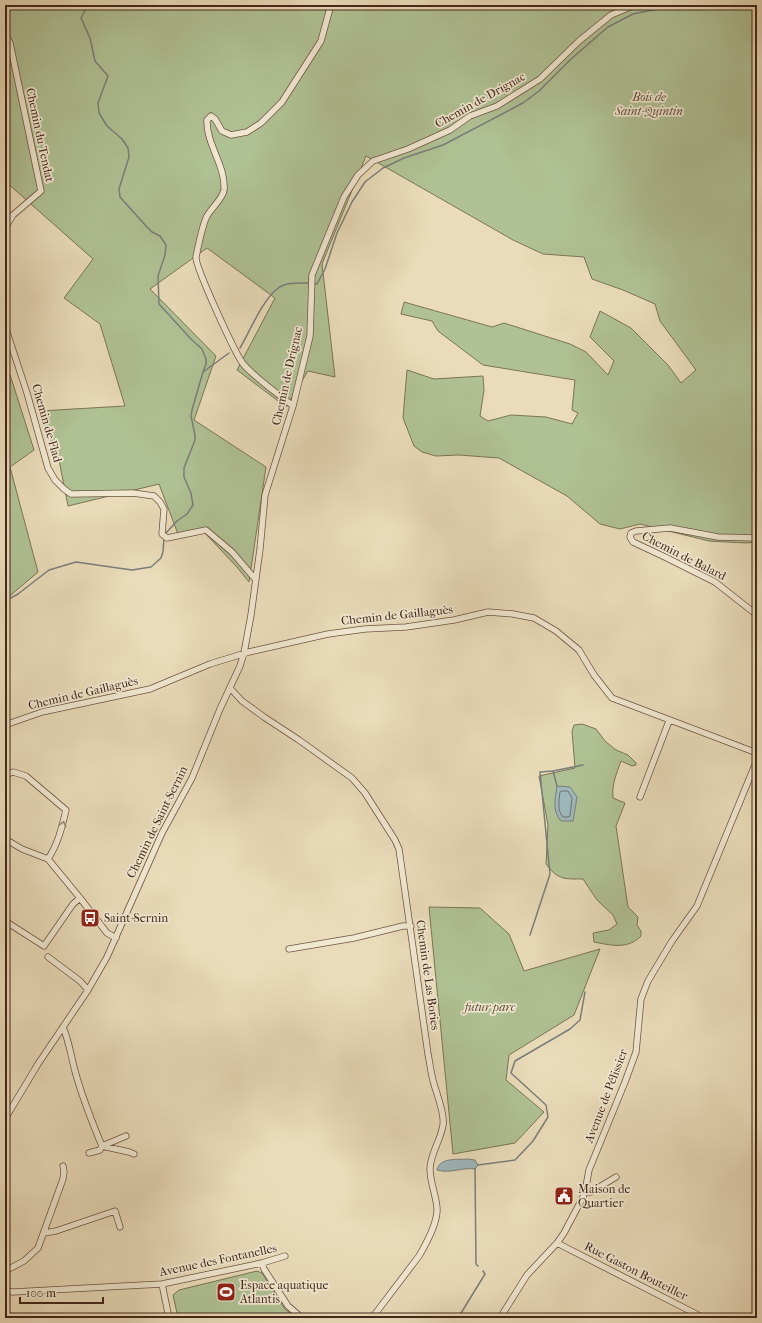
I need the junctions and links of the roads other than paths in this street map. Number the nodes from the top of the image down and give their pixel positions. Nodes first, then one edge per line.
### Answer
1 (333, 5) edge
2 (635, 5) edge
3 (5, 34) edge
4 (5, 228) edge
5 (5, 326) edge
6 (293, 406) junction
7 (757, 538) edge
8 (256, 580) junction
9 (757, 615) edge
10 (244, 653) junction
11 (230, 688) junction
12 (669, 721) junction
13 (5, 725) edge
14 (757, 754) edge
15 (757, 760) edge
16 (5, 775) edge
17 (640, 797) dead end
18 (5, 839) edge
19 (48, 859) junction
20 (80, 898) junction
21 (5, 921) edge
22 (410, 926) junction
23 (116, 938) junction
24 (289, 949) dead end
25 (48, 958) dead end
26 (88, 990) junction
27 (63, 1027) junction
28 (5, 1119) edge
29 (126, 1136) dead end
30 (102, 1146) junction
31 (89, 1153) dead end
32 (134, 1154) dead end
33 (63, 1166) dead end
34 (616, 1177) dead end
35 (585, 1192) junction
36 (120, 1227) dead end
37 (44, 1233) junction
38 (557, 1243) junction
39 (285, 1256) dead end
40 (262, 1263) junction
41 (5, 1271) edge
42 (162, 1284) junction
43 (10, 1292) edge
44 (5, 1294) edge
45 (169, 1318) edge
46 (302, 1318) edge
47 (372, 1318) edge
48 (500, 1318) edge
49 (704, 1318) edge

1 - 6 street
2 - 6 street, Chemin de Drignac
3 - 4 street, Chemin du Tendat
5 - 8 street, Chemin de Flad
6 - 8 street, Chemin de Drignac
7 - 9 street, Chemin de Balard
8 - 10 street, Chemin de Drignac
10 - 11 street, Chemin de Saint-Sernin
10 - 12 street, Chemin de Gaillaguès
10 - 13 street, Chemin de Gaillaguès
11 - 22 street, Chemin de Las Bories
11 - 23 street, Chemin de Saint-Sernin
12 - 14 street, Chemin de Gaillaguès
12 - 17 street
15 - 35 street, Avenue de Pélissier
19 -> 16 street
18 - 19 street
19 - 20 street
20 - 21 street
20 - 23 street
22 - 24 street
22 - 47 street, Chemin de Las Bories
23 - 26 street, Chemin de Saint-Sernin
25 - 26 street
26 - 27 street, Chemin de Saint-Sernin
27 - 28 street, Chemin de Saint-Sernin
27 - 30 street
29 - 30 street
30 - 31 street
30 - 32 street
33 - 37 street
34 - 35 street
35 - 38 street, Avenue de Pélissier
36 - 37 street
37 - 41 street
38 - 48 street, Avenue de Pélissier
38 - 49 street, Rue Gaston Bouteiller
39 - 40 street, Avenue des Fontanelles
40 - 42 street, Avenue des Fontanelles
40 - 46 street
42 - 43 street, Avenue des Fontanelles
42 - 45 street
43 - 44 street, Avenue des Fontanelles

